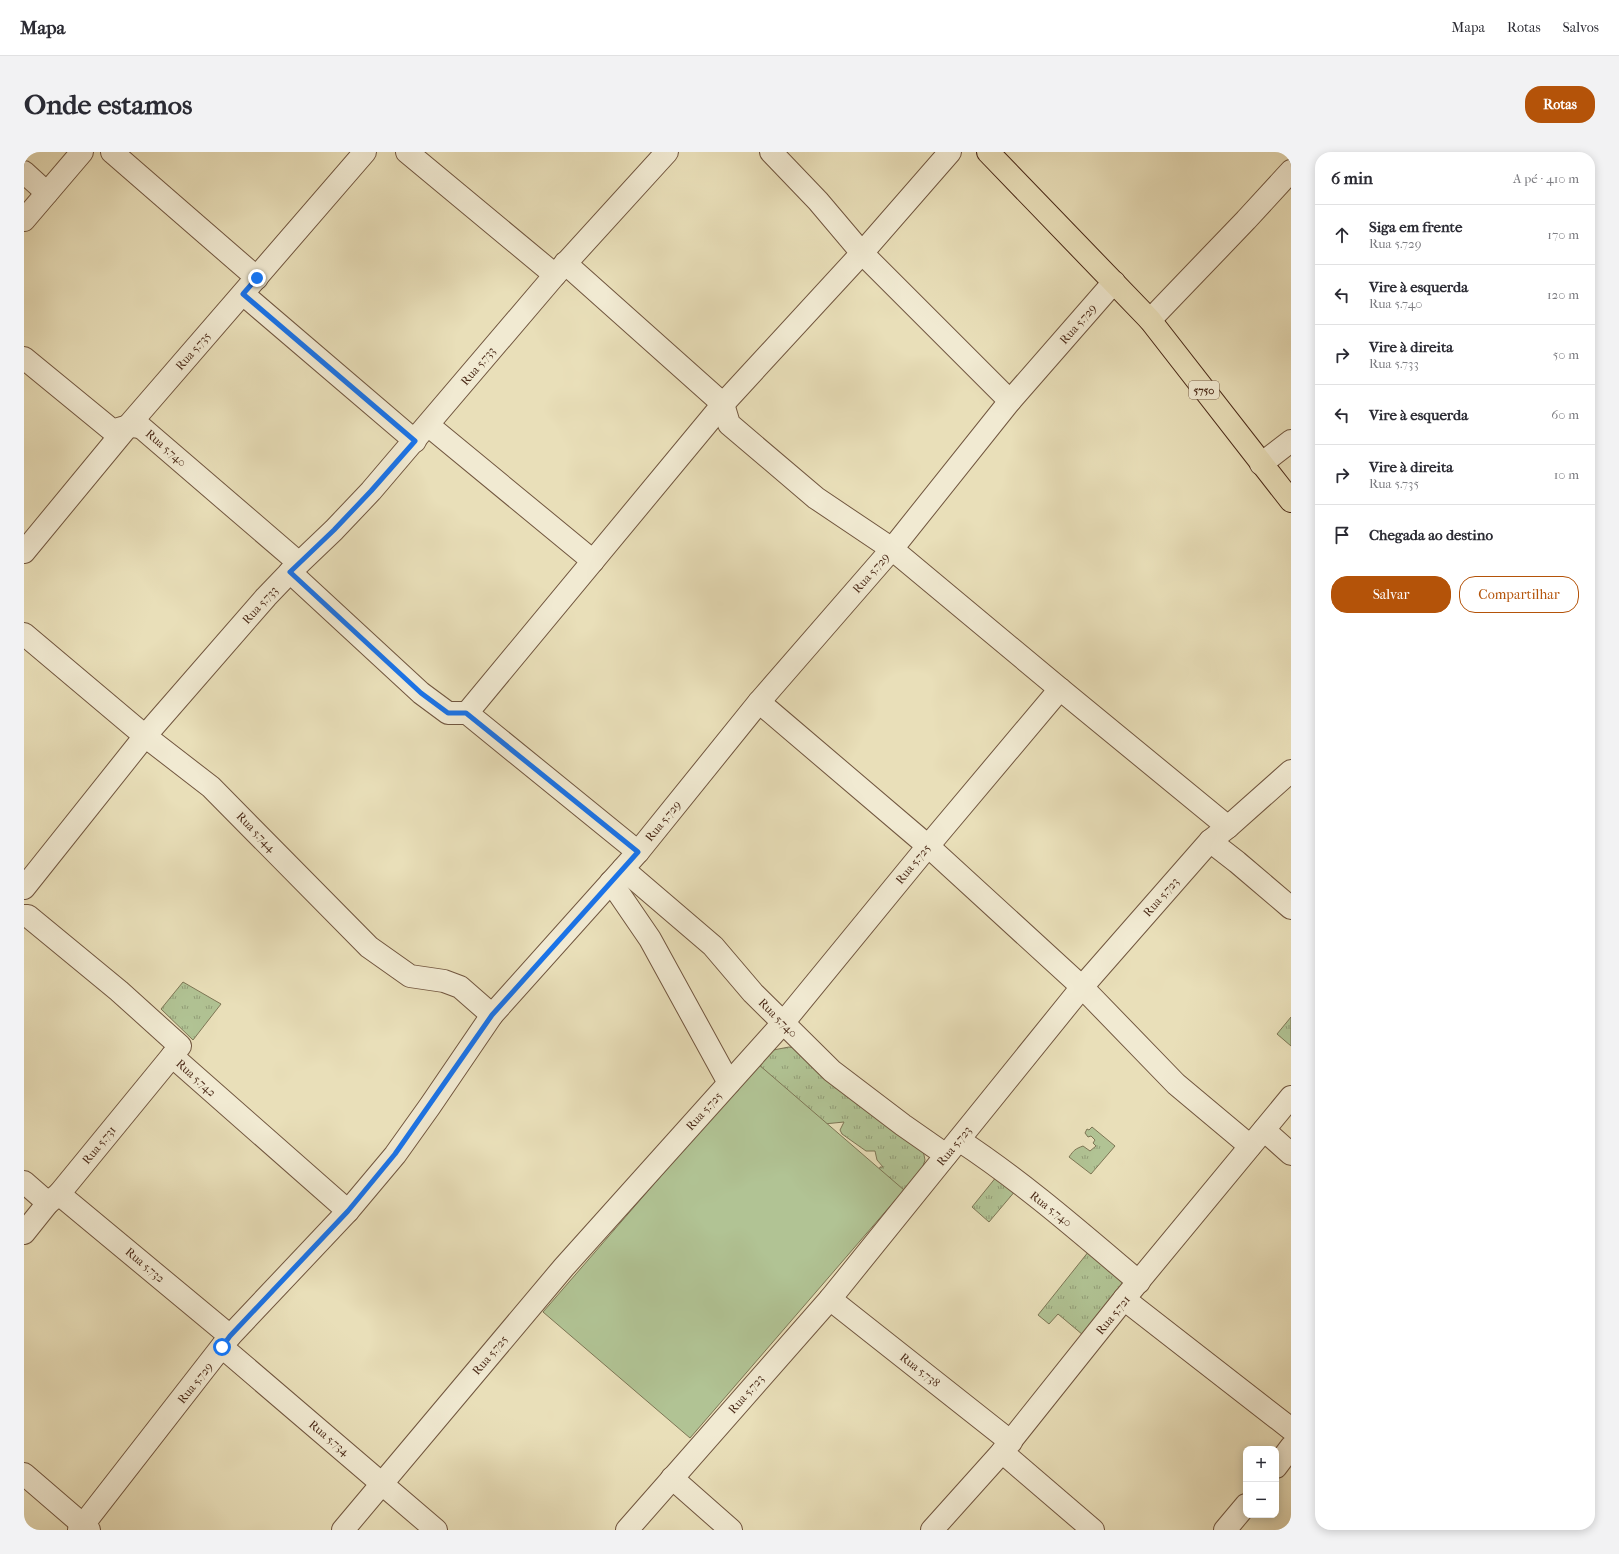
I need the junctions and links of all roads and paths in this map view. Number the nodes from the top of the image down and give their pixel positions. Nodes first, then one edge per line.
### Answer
1 (82, 152) edge
2 (112, 152) edge
3 (365, 152) edge
4 (408, 152) edge
5 (667, 152) edge
6 (771, 152) edge
7 (950, 152) edge
8 (988, 152) edge
9 (1291, 171) edge
10 (24, 172) edge
11 (47, 193) junction
12 (24, 220) edge
13 (862, 253) junction
14 (560, 269) junction
15 (257, 278) junction
16 (1114, 282) junction
17 (243, 294) junction
18 (1150, 320) junction
19 (24, 358) edge
20 (1010, 401) junction
21 (723, 404) junction
22 (128, 426) junction
23 (421, 433) junction
24 (1291, 442) edge
25 (1261, 464) junction
26 (1291, 501) edge
27 (892, 548) junction
28 (24, 552) edge
29 (593, 561) junction
30 (295, 567) junction
31 (24, 634) edge
32 (1060, 689) junction
33 (759, 702) junction
34 (466, 713) junction
35 (145, 736) junction
36 (1291, 771) edge
37 (1228, 827) junction
38 (1210, 841) junction
39 (928, 846) junction
40 (638, 852) junction
41 (617, 875) junction
42 (24, 888) edge
43 (1291, 908) edge
44 (24, 916) edge
45 (1082, 987) junction
46 (492, 1015) junction
47 (783, 1023) junction
48 (172, 1056) junction
49 (729, 1083) junction
50 (1291, 1097) edge
51 (1264, 1130) junction
52 (1250, 1146) junction
53 (952, 1148) junction
54 (1291, 1154) edge
55 (24, 1182) edge
56 (54, 1198) junction
57 (348, 1211) junction
58 (24, 1233) edge
59 (1139, 1282) junction
60 (830, 1299) junction
61 (1124, 1299) junction
62 (226, 1342) junction
63 (1291, 1429) edge
64 (1006, 1447) junction
65 (1291, 1447) edge
66 (1279, 1463) edge
67 (24, 1474) edge
68 (672, 1478) junction
69 (382, 1483) junction
70 (1243, 1509) edge
71 (84, 1528) edge
72 (344, 1530) edge
73 (436, 1530) edge
74 (626, 1530) edge
75 (730, 1530) edge
76 (932, 1530) edge
77 (1093, 1530) edge
78 (1225, 1530) edge

1 - 11 street
2 - 15 street
3 - 15 street, Rua 5.735
4 - 14 street
5 - 14 street, Rua 5.733
6 - 13 street
7 - 13 street
8 - 16 main road, 5750
9 - 18 street
10 - 11 street
11 - 12 street
13 - 20 street
13 - 21 street
14 - 21 street
14 - 23 street, Rua 5.733
15 - 17 street, Rua 5.735
16 - 18 main road, 5750
16 - 20 street, Rua 5.729
17 - 22 street, Rua 5.735
17 - 23 street
18 - 25 main road, 5750
19 - 22 street, Rua 5.740
20 - 27 street, Rua 5.729
21 - 27 street
21 - 29 street
22 - 28 street, Rua 5.735
22 - 30 street, Rua 5.740
23 - 29 street
23 - 30 street, Rua 5.733
24 - 25 street
25 - 26 main road, 5750
27 - 32 street
27 - 33 street, Rua 5.729
29 - 34 street
30 - 34 street, Rua 5.740
30 - 35 street, Rua 5.733
31 - 35 street, Rua 5.744
32 - 37 street
32 - 39 street, Rua 5.725
33 - 39 street
33 - 40 street, Rua 5.729
34 - 40 street
35 - 42 street, Rua 5.733
35 - 46 street, Rua 5.744
36 - 37 street, Rua 5.723
37 - 38 street, Rua 5.723
38 - 43 street
38 - 45 street, Rua 5.723
39 - 45 street
39 - 47 street, Rua 5.725
40 - 41 street, Rua 5.729
41 - 46 street, Rua 5.729
41 - 47 street, Rua 5.740
41 - 49 street
44 - 48 street, Rua 5.742
45 - 52 street
45 - 53 street, Rua 5.723
46 - 57 street, Rua 5.729
47 - 49 street, Rua 5.725
47 - 53 street, Rua 5.740
48 - 56 street, Rua 5.731
48 - 57 street, Rua 5.742
49 - 69 street, Rua 5.725
50 - 51 street, Rua 5.721
51 - 52 street, Rua 5.721
51 - 54 street
52 - 59 street, Rua 5.721
53 - 59 street, Rua 5.740
53 - 60 street, Rua 5.723
55 - 56 street, Rua 5.732
56 - 58 street, Rua 5.731
56 - 62 street, Rua 5.732
57 - 62 street, Rua 5.729
59 - 61 street, Rua 5.721
60 - 64 street, Rua 5.738
60 - 68 street, Rua 5.723
61 - 63 street
61 - 64 street, Rua 5.721
62 - 69 street, Rua 5.734
62 - 71 street, Rua 5.729
64 - 76 street, Rua 5.721
64 - 77 street, Rua 5.738
65 - 66 street
67 - 71 street
68 - 74 street, Rua 5.723
68 - 75 street
69 - 72 street, Rua 5.725
69 - 73 street, Rua 5.734
70 - 78 street

